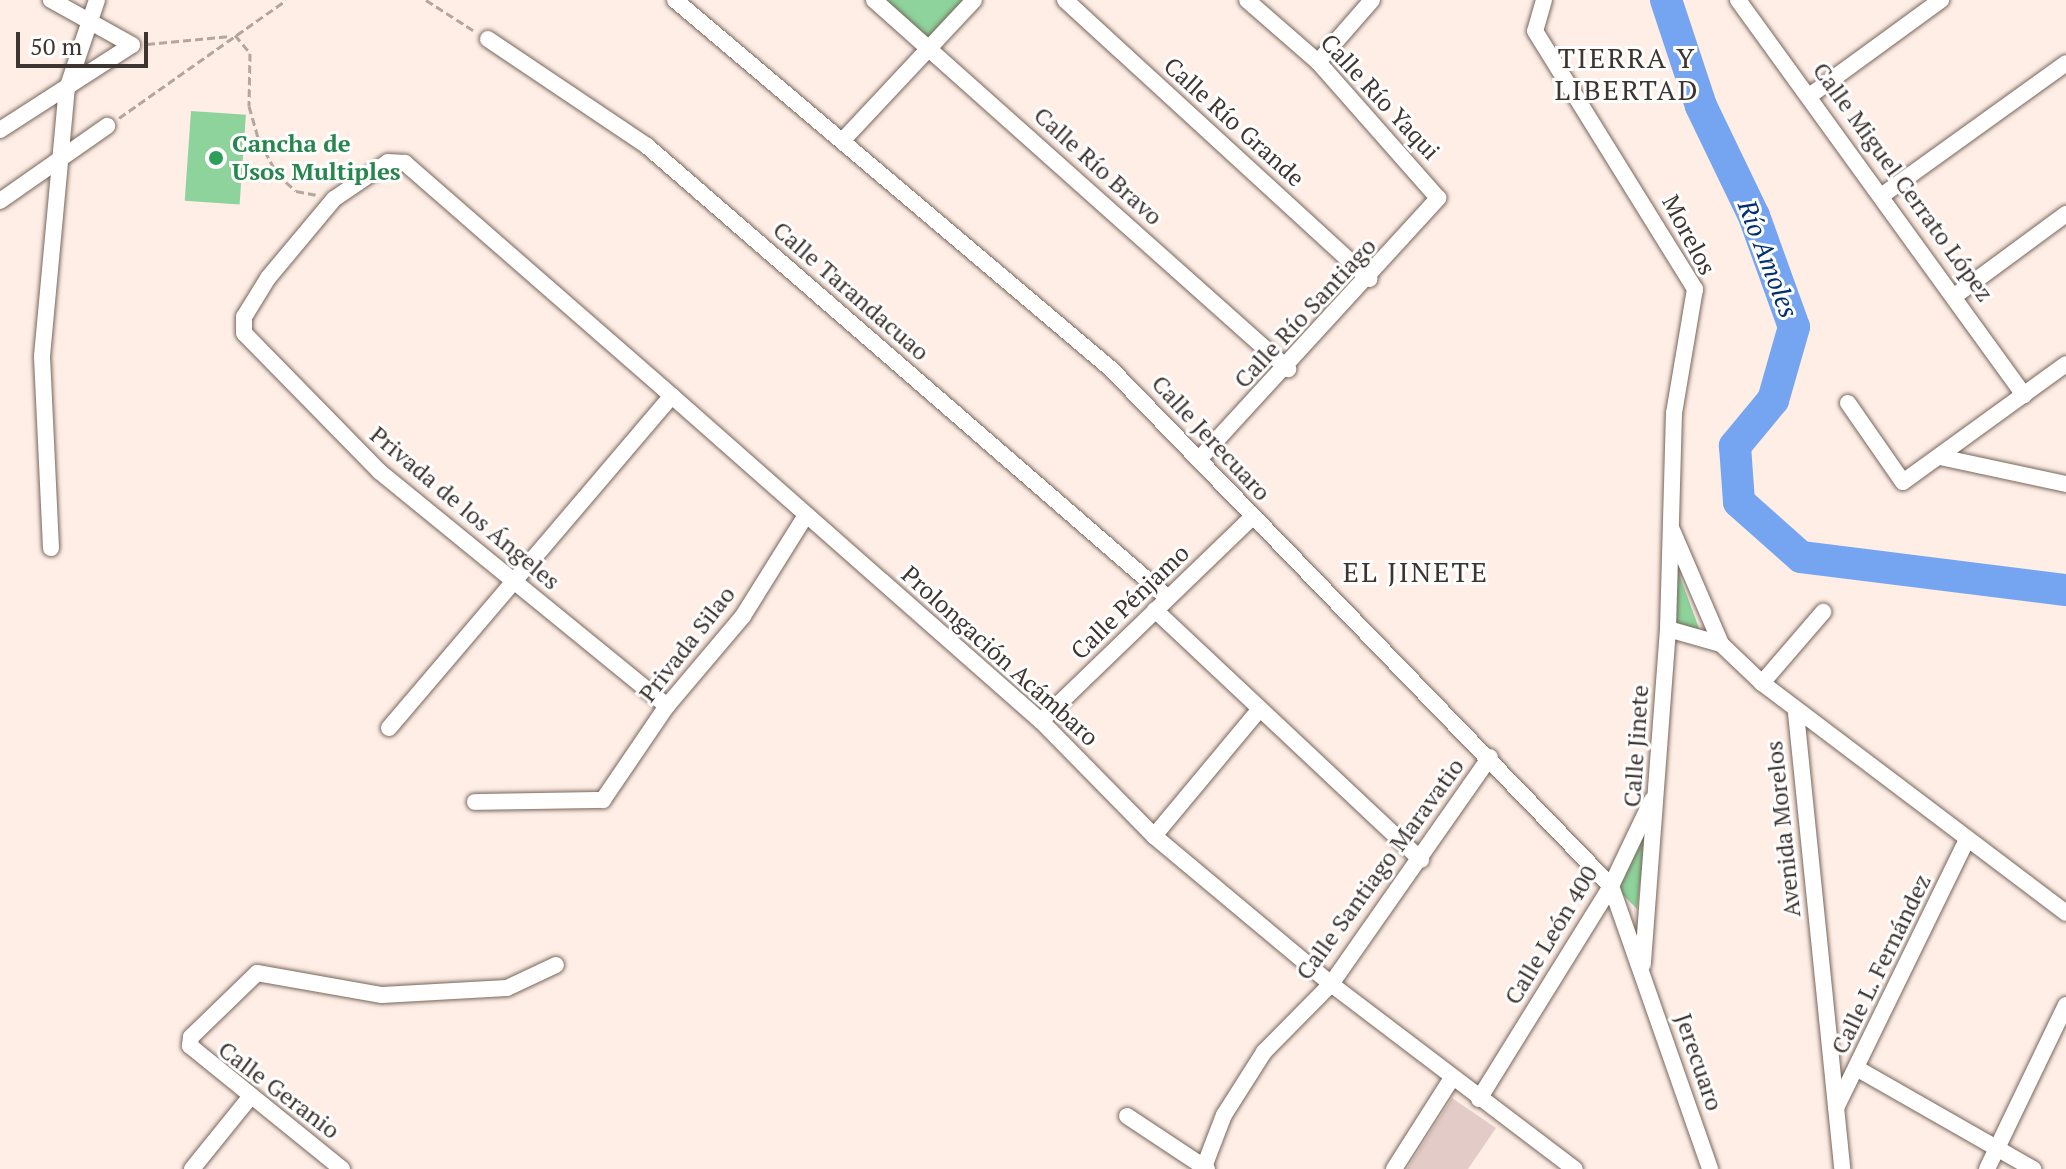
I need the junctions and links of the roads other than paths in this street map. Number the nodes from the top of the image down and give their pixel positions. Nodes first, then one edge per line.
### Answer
1 (51, 0) edge
2 (97, 0) edge
3 (675, 0) edge
4 (874, 0) edge
5 (974, 0) edge
6 (1065, 0) edge
7 (1247, 0) edge
8 (1372, 0) edge
9 (1544, 0) edge
10 (1738, 0) edge
11 (1941, 0) edge
12 (89, 22) junction
13 (488, 39) road end
14 (931, 48) junction
15 (1318, 62) junction
16 (2066, 63) edge
17 (67, 89) junction
18 (1812, 94) junction
19 (107, 126) road end
20 (0, 130) edge
21 (844, 139) junction
22 (59, 161) junction
23 (1884, 194) junction
24 (1438, 198) joint
25 (0, 201) edge
26 (2066, 214) edge
27 (1370, 279) junction
28 (1956, 295) junction
29 (244, 333) joint
30 (2066, 364) edge
31 (1288, 369) junction
32 (2024, 395) junction
33 (672, 396) junction
34 (1848, 403) dead end
35 (1202, 456) junction
36 (1940, 457) junction
37 (2066, 484) edge
38 (806, 515) junction
39 (1252, 517) junction
40 (1670, 525) junction
41 (51, 548) dead end
42 (513, 582) junction
43 (1168, 598) junction
44 (1155, 610) junction
45 (1823, 612) dead end
46 (1668, 629) junction
47 (1721, 644) junction
48 (1762, 683) junction
49 (667, 706) junction
50 (1259, 710) junction
51 (1796, 713) junction
52 (1041, 721) junction
53 (389, 728) dead end
54 (1490, 757) junction
55 (1657, 791) junction
56 (475, 802) dead end
57 (1154, 836) junction
58 (1967, 840) junction
59 (1421, 860) junction
60 (1611, 886) junction
61 (2066, 913) edge
62 (556, 965) dead end
63 (1643, 970) junction
64 (1331, 984) junction
65 (2066, 1005) edge
66 (1858, 1069) junction
67 (1452, 1078) junction
68 (250, 1097) junction
69 (1479, 1099) junction
70 (1836, 1108) junction
71 (1127, 1116) dead end
72 (1997, 1148) junction
73 (334, 1167) edge
74 (1205, 1168) edge
75 (192, 1169) edge
76 (1394, 1169) edge
77 (1575, 1169) edge
78 (1710, 1169) edge
79 (1842, 1169) edge
80 (1987, 1169) edge
81 (2033, 1169) edge

1 - 12 street
2 - 12 street
3 - 21 street, Calle Jerecuaro
4 - 14 street, Calle Río Bravo
5 - 14 street
6 - 27 street, Calle Río Grande
7 - 15 street, Calle Río Yaqui
8 - 15 street
9 - 40 street, Morelos
10 - 18 street, Calle Miguel Cerrato López
11 - 18 street
12 - 17 street
12 - 17 street
13 - 43 street, Calle Tarandacuao
14 - 21 street
14 - 31 street, Calle Río Bravo
15 - 24 street, Calle Río Yaqui
16 - 23 street
17 - 20 street
17 - 22 street
18 - 23 street, Calle Miguel Cerrato López
19 - 22 street
21 - 35 street, Calle Jerecuaro
22 - 25 street
22 - 41 street
23 - 28 street, Calle Miguel Cerrato López
24 - 27 street, Calle Río Santiago
26 - 28 street
27 - 31 street, Calle Río Santiago
28 - 32 street, Calle Miguel Cerrato López
29 - 33 street, Prolongación Acámbaro
29 - 42 street, Privada de los Ángeles
30 - 32 street
31 - 35 street, Calle Río Santiago
32 - 36 street
33 - 38 street, Prolongación Acámbaro
33 - 42 street
34 - 36 street
35 - 39 street, Calle Jerecuaro
36 - 37 street
38 - 49 street, Privada Silao
38 - 52 street, Prolongación Acámbaro
39 - 43 street, Calle Pénjamo
39 - 54 street, Calle Jerecuaro
40 - 46 street, Calle Jinete
40 - 47 street, Avenida Morelos
42 - 49 street, Privada de los Ángeles
42 - 53 street
43 - 44 street, Calle Pénjamo
44 - 50 street
44 - 52 street, Calle Pénjamo
45 - 48 street
46 - 47 street
46 - 55 street, Calle Jinete
47 - 48 street, Avenida Morelos
48 - 51 street, Avenida Morelos
49 - 56 street, Privada Silao
50 - 57 street
50 - 59 street
51 - 58 street
51 - 70 street, Avenida Morelos
52 - 57 street, Prolongación Acámbaro
54 - 59 street, Calle Santiago Maravatio
54 - 60 street, Calle Jerecuaro
55 - 60 street, Calle León 400
55 - 63 street, Calle Jinete
57 - 64 street, Prolongación Acámbaro
58 - 61 street
58 - 66 street, Calle L. Fernández
59 - 64 street, Calle Santiago Maravatio
60 - 63 street, Calle Jerecuaro
60 - 69 street, Calle León 400
62 - 68 street, Calle Geranio
63 - 78 street, Jerecuaro
64 - 67 street, Prolongación Acámbaro
64 - 74 street, Calle Santiago Maravatio
65 - 72 street
66 - 70 street, Calle L. Fernández
66 - 72 street
67 - 69 street, Prolongación Acámbaro
67 - 76 street
68 - 73 street, Calle Geranio
68 - 75 street
69 - 77 street, Prolongación Acámbaro
70 - 79 street, Avenida Morelos
71 - 74 street
72 - 80 street
72 - 81 street

